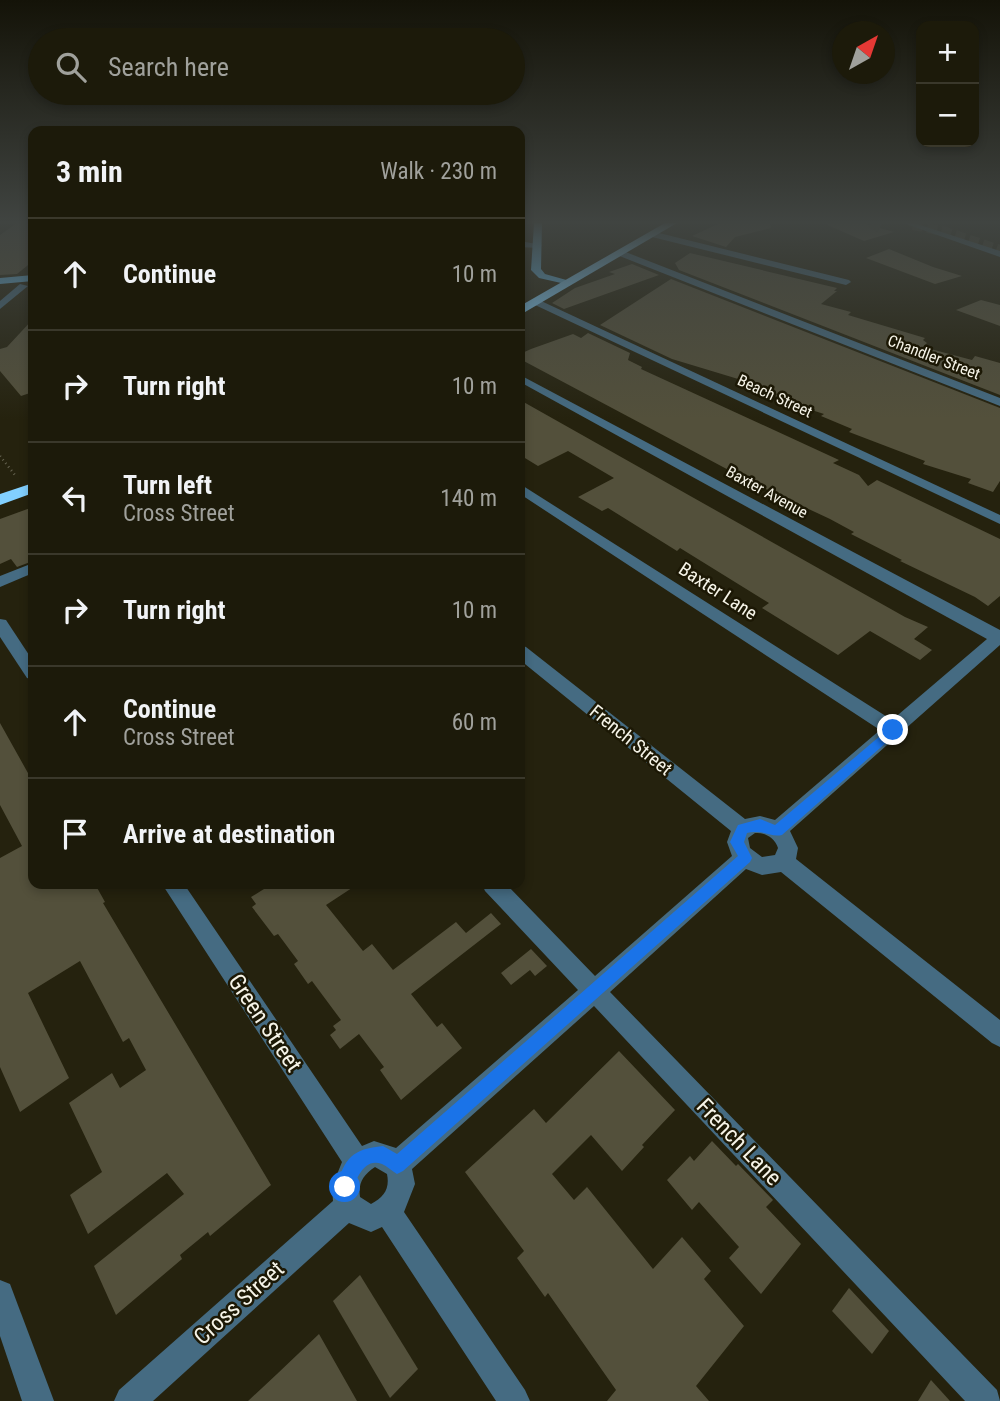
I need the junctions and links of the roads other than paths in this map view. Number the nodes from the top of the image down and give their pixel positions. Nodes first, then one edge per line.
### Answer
1 (20, 288) edge
2 (545, 288) edge
3 (552, 288) edge
4 (710, 288) edge
5 (525, 298) edge
6 (536, 302) junction
7 (0, 306) edge
8 (525, 308) edge
9 (525, 380) edge
10 (1000, 402) edge
11 (28, 478) edge
12 (0, 487) edge
13 (28, 490) edge
14 (525, 491) edge
15 (0, 500) edge
16 (1000, 502) edge
17 (996, 518) edge
18 (28, 570) edge
19 (0, 582) edge
20 (0, 624) edge
21 (999, 637) edge
22 (525, 654) edge
23 (28, 666) edge
24 (893, 730) junction
25 (743, 829) junction
26 (777, 831) junction
27 (745, 858) junction
28 (784, 862) junction
29 (175, 889) edge
30 (497, 889) edge
31 (595, 991) junction
32 (1000, 1035) edge
33 (357, 1161) junction
34 (397, 1165) junction
35 (349, 1205) junction
36 (388, 1212) junction
37 (0, 1294) edge
38 (38, 1401) edge
39 (130, 1401) edge
40 (514, 1401) edge
41 (986, 1401) edge

1 - 7 street
2 - 5 highway
3 - 6 highway
4 - 10 street, Chandler Street
6 - 8 highway
6 - 17 street, Beach Street
9 - 21 street, Baxter Avenue
11 - 12 highway
13 - 15 highway
14 - 24 street, Baxter Lane
16 - 17 street
18 - 19 street
20 - 23 street
21 - 24 street
22 - 25 street, French Street
24 - 26 street
25 - 26 street
25 - 27 street
26 - 28 street
27 - 28 street
27 - 31 street
28 - 32 street
29 - 33 street, Green Street
30 - 31 street, French Lane
31 - 34 street
31 - 41 street, French Lane
33 - 34 street
33 - 35 street
34 - 36 street
35 - 36 street
35 - 39 street, Cross Street
36 - 40 street
37 - 38 street

